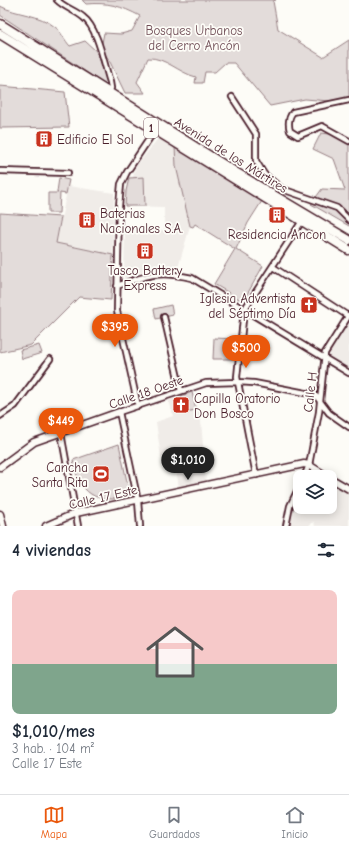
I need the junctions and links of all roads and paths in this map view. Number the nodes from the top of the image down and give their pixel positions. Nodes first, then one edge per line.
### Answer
1 (57, 0) edge
2 (0, 24) edge
3 (0, 34) edge
4 (109, 92) junction
5 (232, 97) dead end
6 (349, 100) edge
7 (155, 130) junction
8 (349, 141) edge
9 (0, 171) edge
10 (68, 173) dead end
11 (349, 220) edge
12 (302, 221) junction
13 (349, 240) edge
14 (349, 250) edge
15 (273, 267) junction
16 (117, 286) junction
17 (244, 310) junction
18 (349, 315) edge
19 (164, 317) dead end
20 (324, 358) junction
21 (50, 359) dead end
22 (349, 374) edge
23 (238, 382) junction
24 (181, 391) junction
25 (320, 403) junction
26 (138, 406) junction
27 (119, 412) junction
28 (0, 416) edge
29 (349, 427) edge
30 (61, 433) junction
31 (309, 465) junction
32 (0, 467) edge
33 (307, 470) edge
34 (317, 470) edge
35 (256, 475) junction
36 (337, 482) edge
37 (349, 490) edge
38 (138, 500) junction
39 (293, 500) edge
40 (76, 513) junction
41 (0, 514) edge
42 (3, 526) edge
43 (46, 526) edge
44 (78, 526) edge
45 (140, 526) edge
46 (286, 526) edge

1 - 4 street
2 - 4 highway, Avenida de los Mártires / 1
3 - 7 highway, Avenida de los Mártires / 1
4 - 13 highway, Avenida de los Mártires / 1
5 - 11 street
6 - 8 street
7 - 12 highway, Avenida de los Mártires / 1
7 - 16 street
9 - 10 street
12 - 14 highway, Avenida de los Mártires / 1
12 - 15 street
15 - 17 street
15 - 18 street
16 - 17 street
16 - 26 street
17 - 20 street
17 - 23 street
18 - 20 street, Calle H
19 - 24 street
20 - 22 street
20 - 25 street, Calle H
21 - 28 street
23 - 24 street, Calle 18 Oeste
23 - 25 street, Calle 18 Oeste
23 - 35 street
24 - 26 street, Calle 18 Oeste
25 - 29 street, Calle 18 Oeste
25 - 31 street, Calle H
26 - 27 street, Calle 18 Oeste
27 - 30 street, Calle 18 Oeste
27 - 38 street
30 - 32 street, Calle 18 Oeste
30 - 40 street
31 - 33 street, Calle H
31 - 34 street
31 - 35 street, Calle 17 Este
35 - 38 street, Calle 17 Este
36 - 37 street
38 - 40 street, Calle 17 Este
38 - 45 street
39 - 46 street
40 - 43 street, Calle 17 Este
40 - 44 street
41 - 42 street

